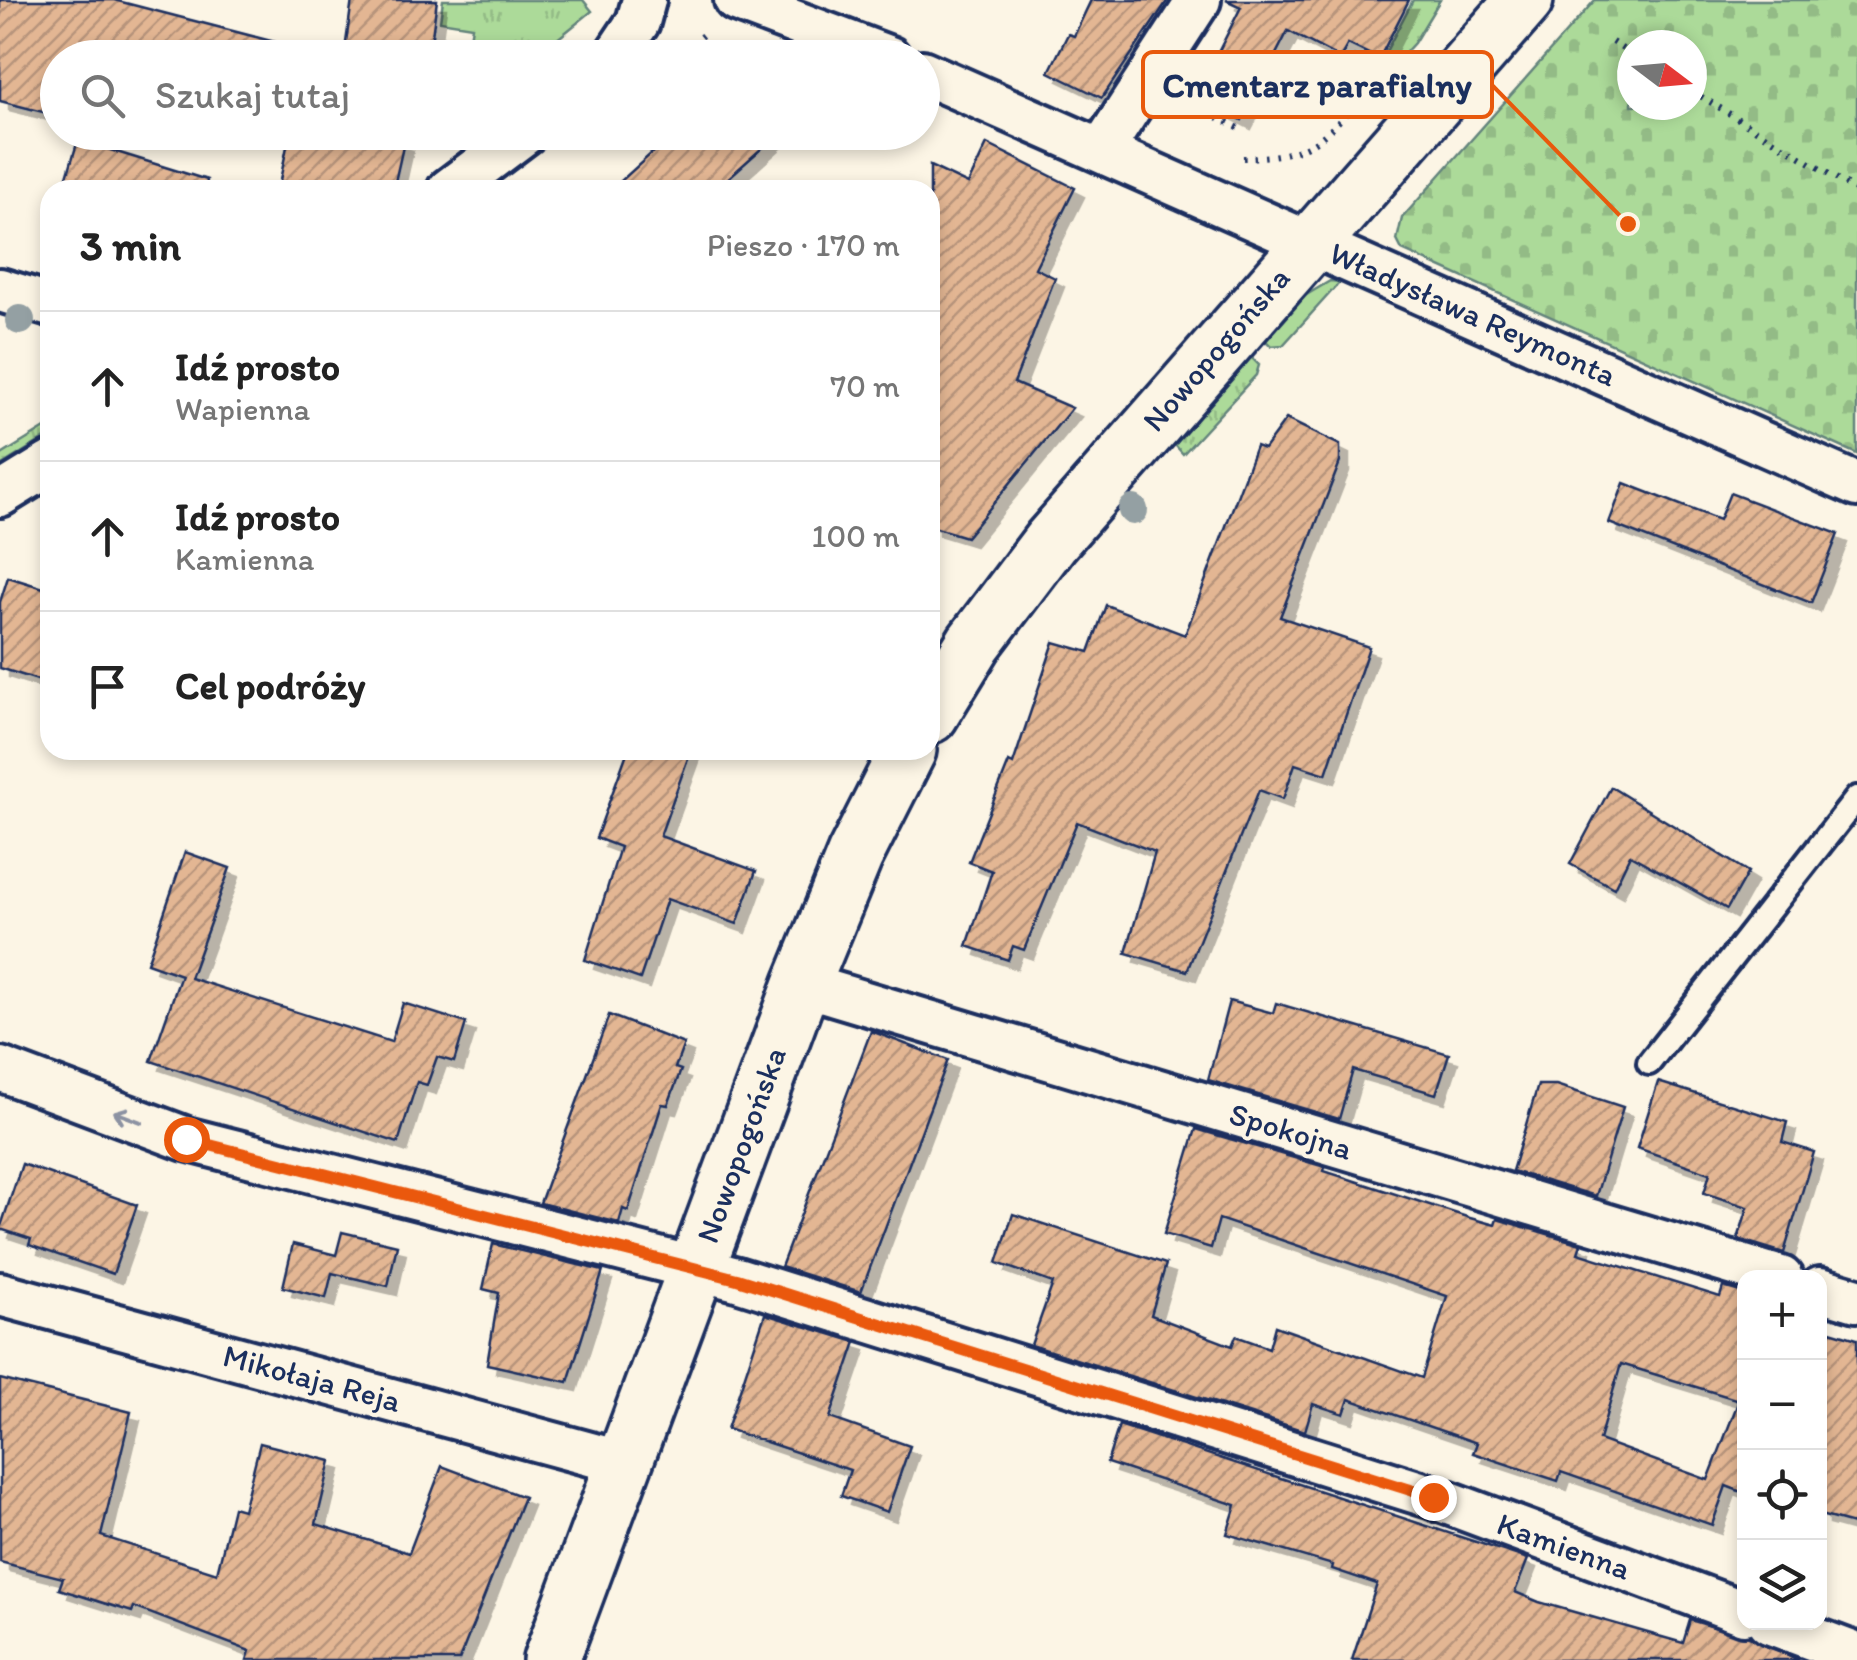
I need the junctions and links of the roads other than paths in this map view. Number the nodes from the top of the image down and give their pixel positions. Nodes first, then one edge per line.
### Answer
1 (644, 0) edge
2 (736, 0) edge
3 (1200, 0) edge
4 (1525, 0) edge
5 (626, 40) edge
6 (842, 40) edge
7 (940, 80) edge
8 (1104, 148) junction
9 (502, 150) edge
10 (461, 180) edge
11 (1311, 240) junction
12 (0, 290) edge
13 (40, 302) edge
14 (40, 470) edge
15 (1857, 485) edge
16 (0, 495) edge
17 (940, 698) edge
18 (903, 760) edge
19 (1857, 798) edge
20 (802, 984) junction
21 (1649, 1063) dead end
22 (0, 1069) edge
23 (696, 1268) junction
24 (1754, 1270) edge
25 (1827, 1291) edge
26 (0, 1294) edge
27 (1857, 1300) edge
28 (623, 1462) junction
29 (1737, 1610) edge
30 (1790, 1630) edge
31 (1857, 1655) edge
32 (551, 1660) edge

1 - 5 street
2 - 6 street
3 - 8 street
4 - 11 street, Nowopogońska
7 - 8 street, Władysława Reymonta
8 - 11 street, Władysława Reymonta
9 - 10 street
11 - 15 street, Władysława Reymonta
11 - 17 street, Nowopogońska
12 - 13 street
14 - 16 street
18 - 20 street, Nowopogońska
19 - 21 lane
20 - 23 street, Nowopogońska
20 - 24 street, Spokojna
23 -> 22 street, Kamienna
23 - 28 street, Nowopogońska
23 - 29 street, Kamienna
25 - 27 street
26 - 28 street, Mikołaja Reja
28 - 32 street, Nowopogońska
30 - 31 street

